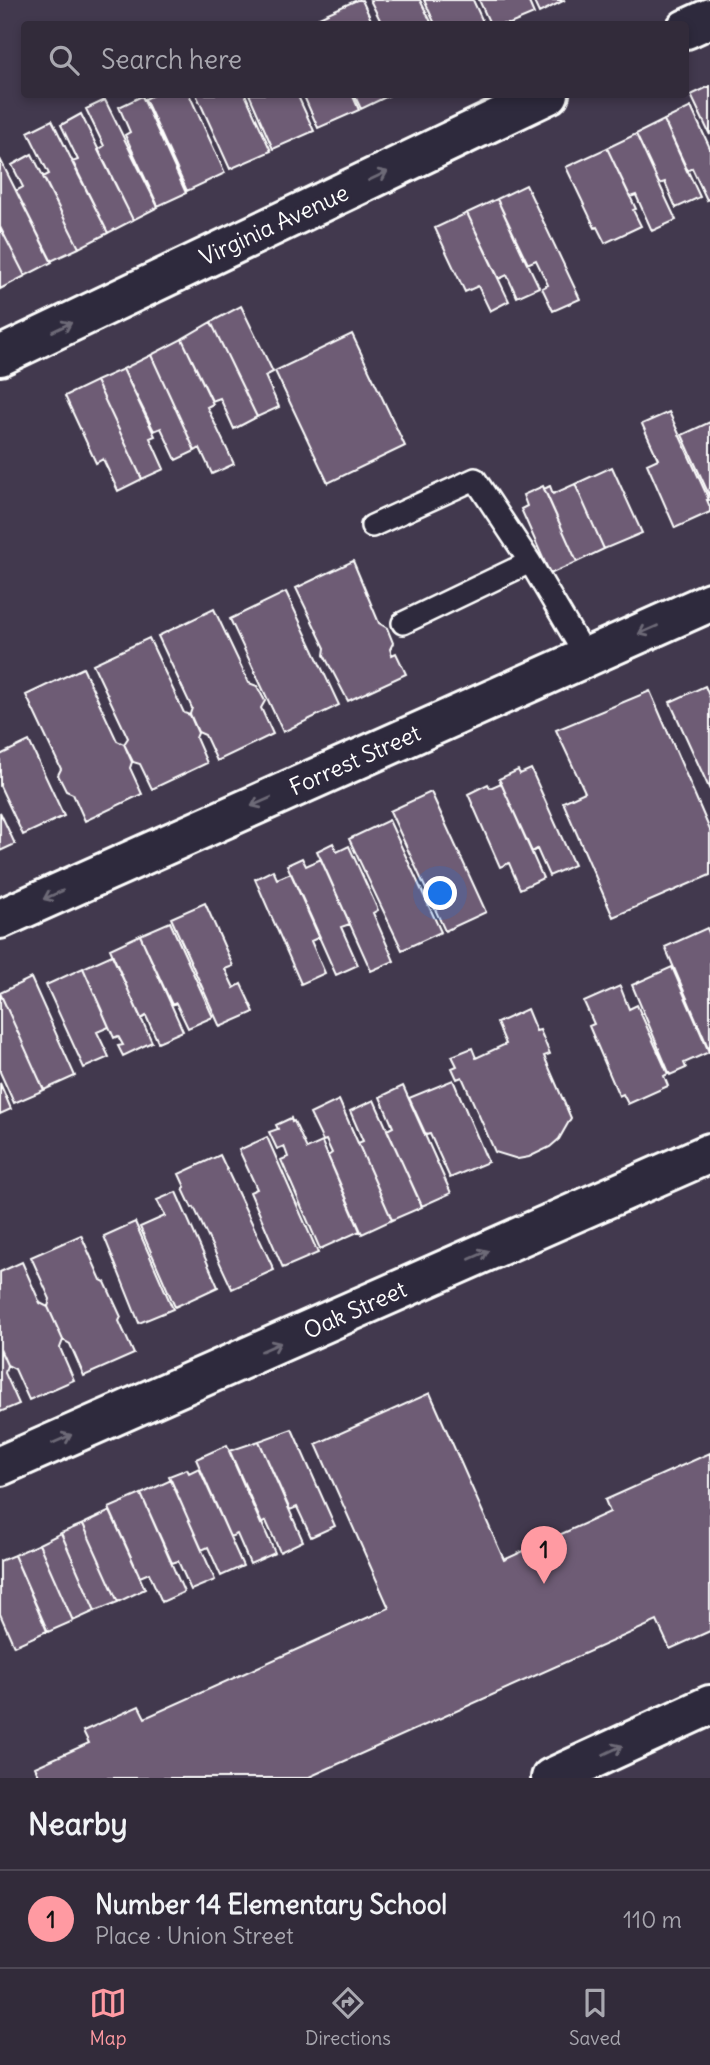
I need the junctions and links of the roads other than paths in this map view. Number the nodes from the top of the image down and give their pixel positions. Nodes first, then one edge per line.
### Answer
1 (710, 18) edge
2 (689, 27) edge
3 (541, 98) edge
4 (0, 356) edge
5 (372, 526) dead end
6 (530, 562) junction
7 (710, 602) edge
8 (403, 623) dead end
9 (586, 657) junction
10 (0, 919) edge
11 (710, 1153) edge
12 (0, 1466) edge
13 (710, 1705) edge
14 (551, 1778) edge

1 - 2 street
4 -> 3 street, Virginia Avenue
5 - 6 lane
6 - 8 lane
6 - 9 lane
7 -> 9 street, Forrest Street
9 -> 10 street, Forrest Street
12 -> 11 street, Oak Street
14 -> 13 street

